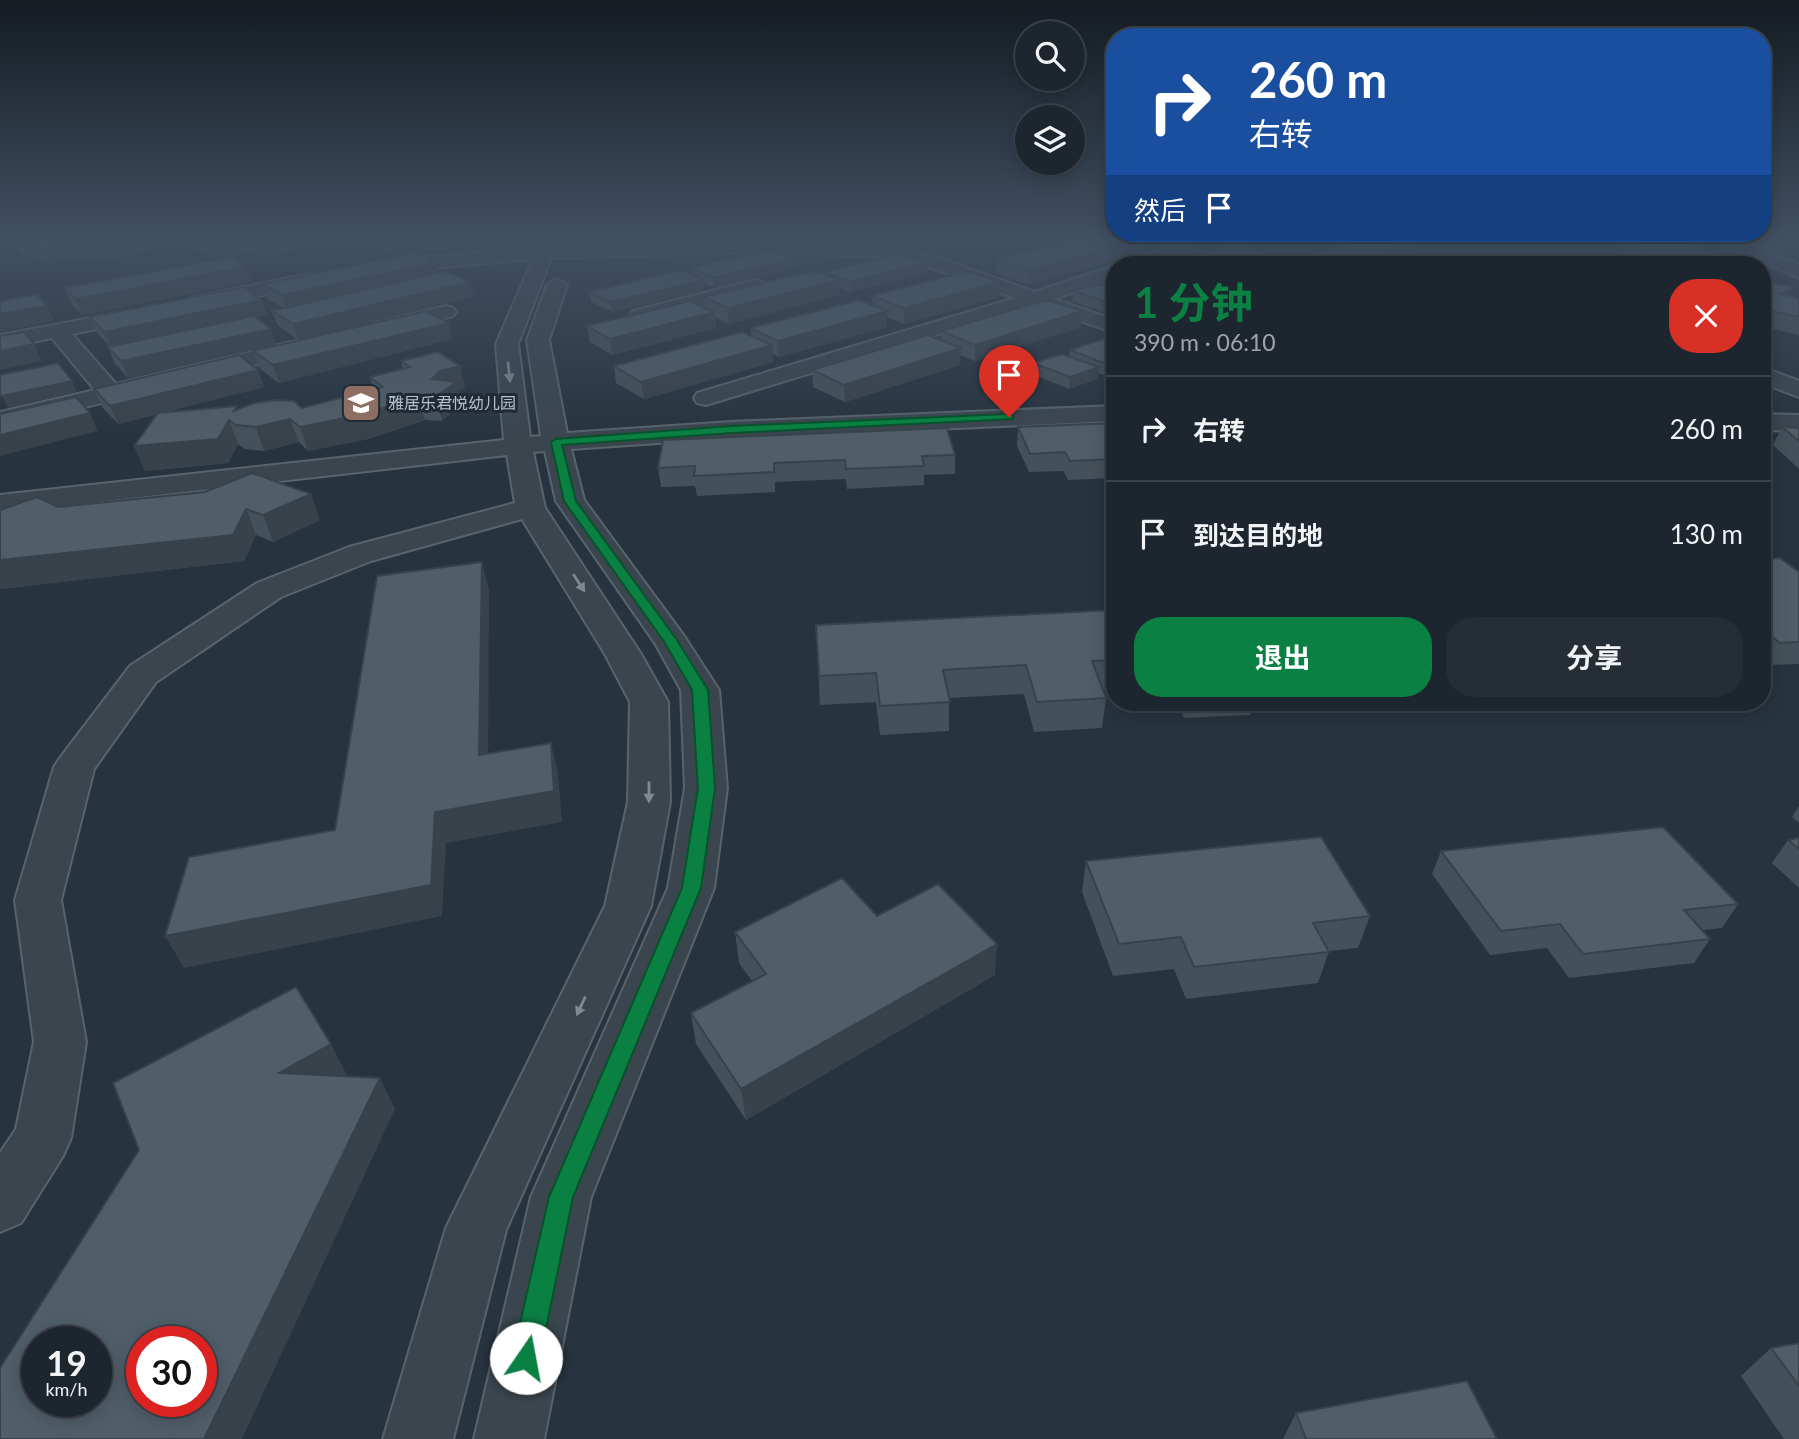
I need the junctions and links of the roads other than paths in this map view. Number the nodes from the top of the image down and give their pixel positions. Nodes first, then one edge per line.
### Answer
1 (179, 306) edge
2 (527, 306) edge
3 (673, 306) edge
4 (1010, 306) edge
5 (1055, 306) edge
6 (446, 312) edge
7 (619, 320) edge
8 (1106, 324) edge
9 (57, 331) junction
10 (366, 331) edge
11 (326, 341) edge
12 (0, 342) edge
13 (1771, 378) edge
14 (1799, 390) edge
15 (111, 393) junction
16 (706, 398) dead end
17 (1106, 413) edge
18 (0, 420) edge
19 (1771, 422) edge
20 (1799, 423) edge
21 (537, 445) junction
22 (0, 503) edge
23 (530, 508) junction
24 (0, 1203) edge
25 (418, 1439) edge
26 (509, 1439) edge

1 - 9 street
2 - 21 street
3 - 7 street
4 - 16 street
5 - 8 street
6 - 10 street
9 - 12 street
9 - 15 street
11 - 15 street
13 - 14 street
15 - 18 street
17 - 21 street
19 - 20 street
21 - 22 street
21 - 23 street
21 - 26 street
23 - 24 street
23 -> 25 street

